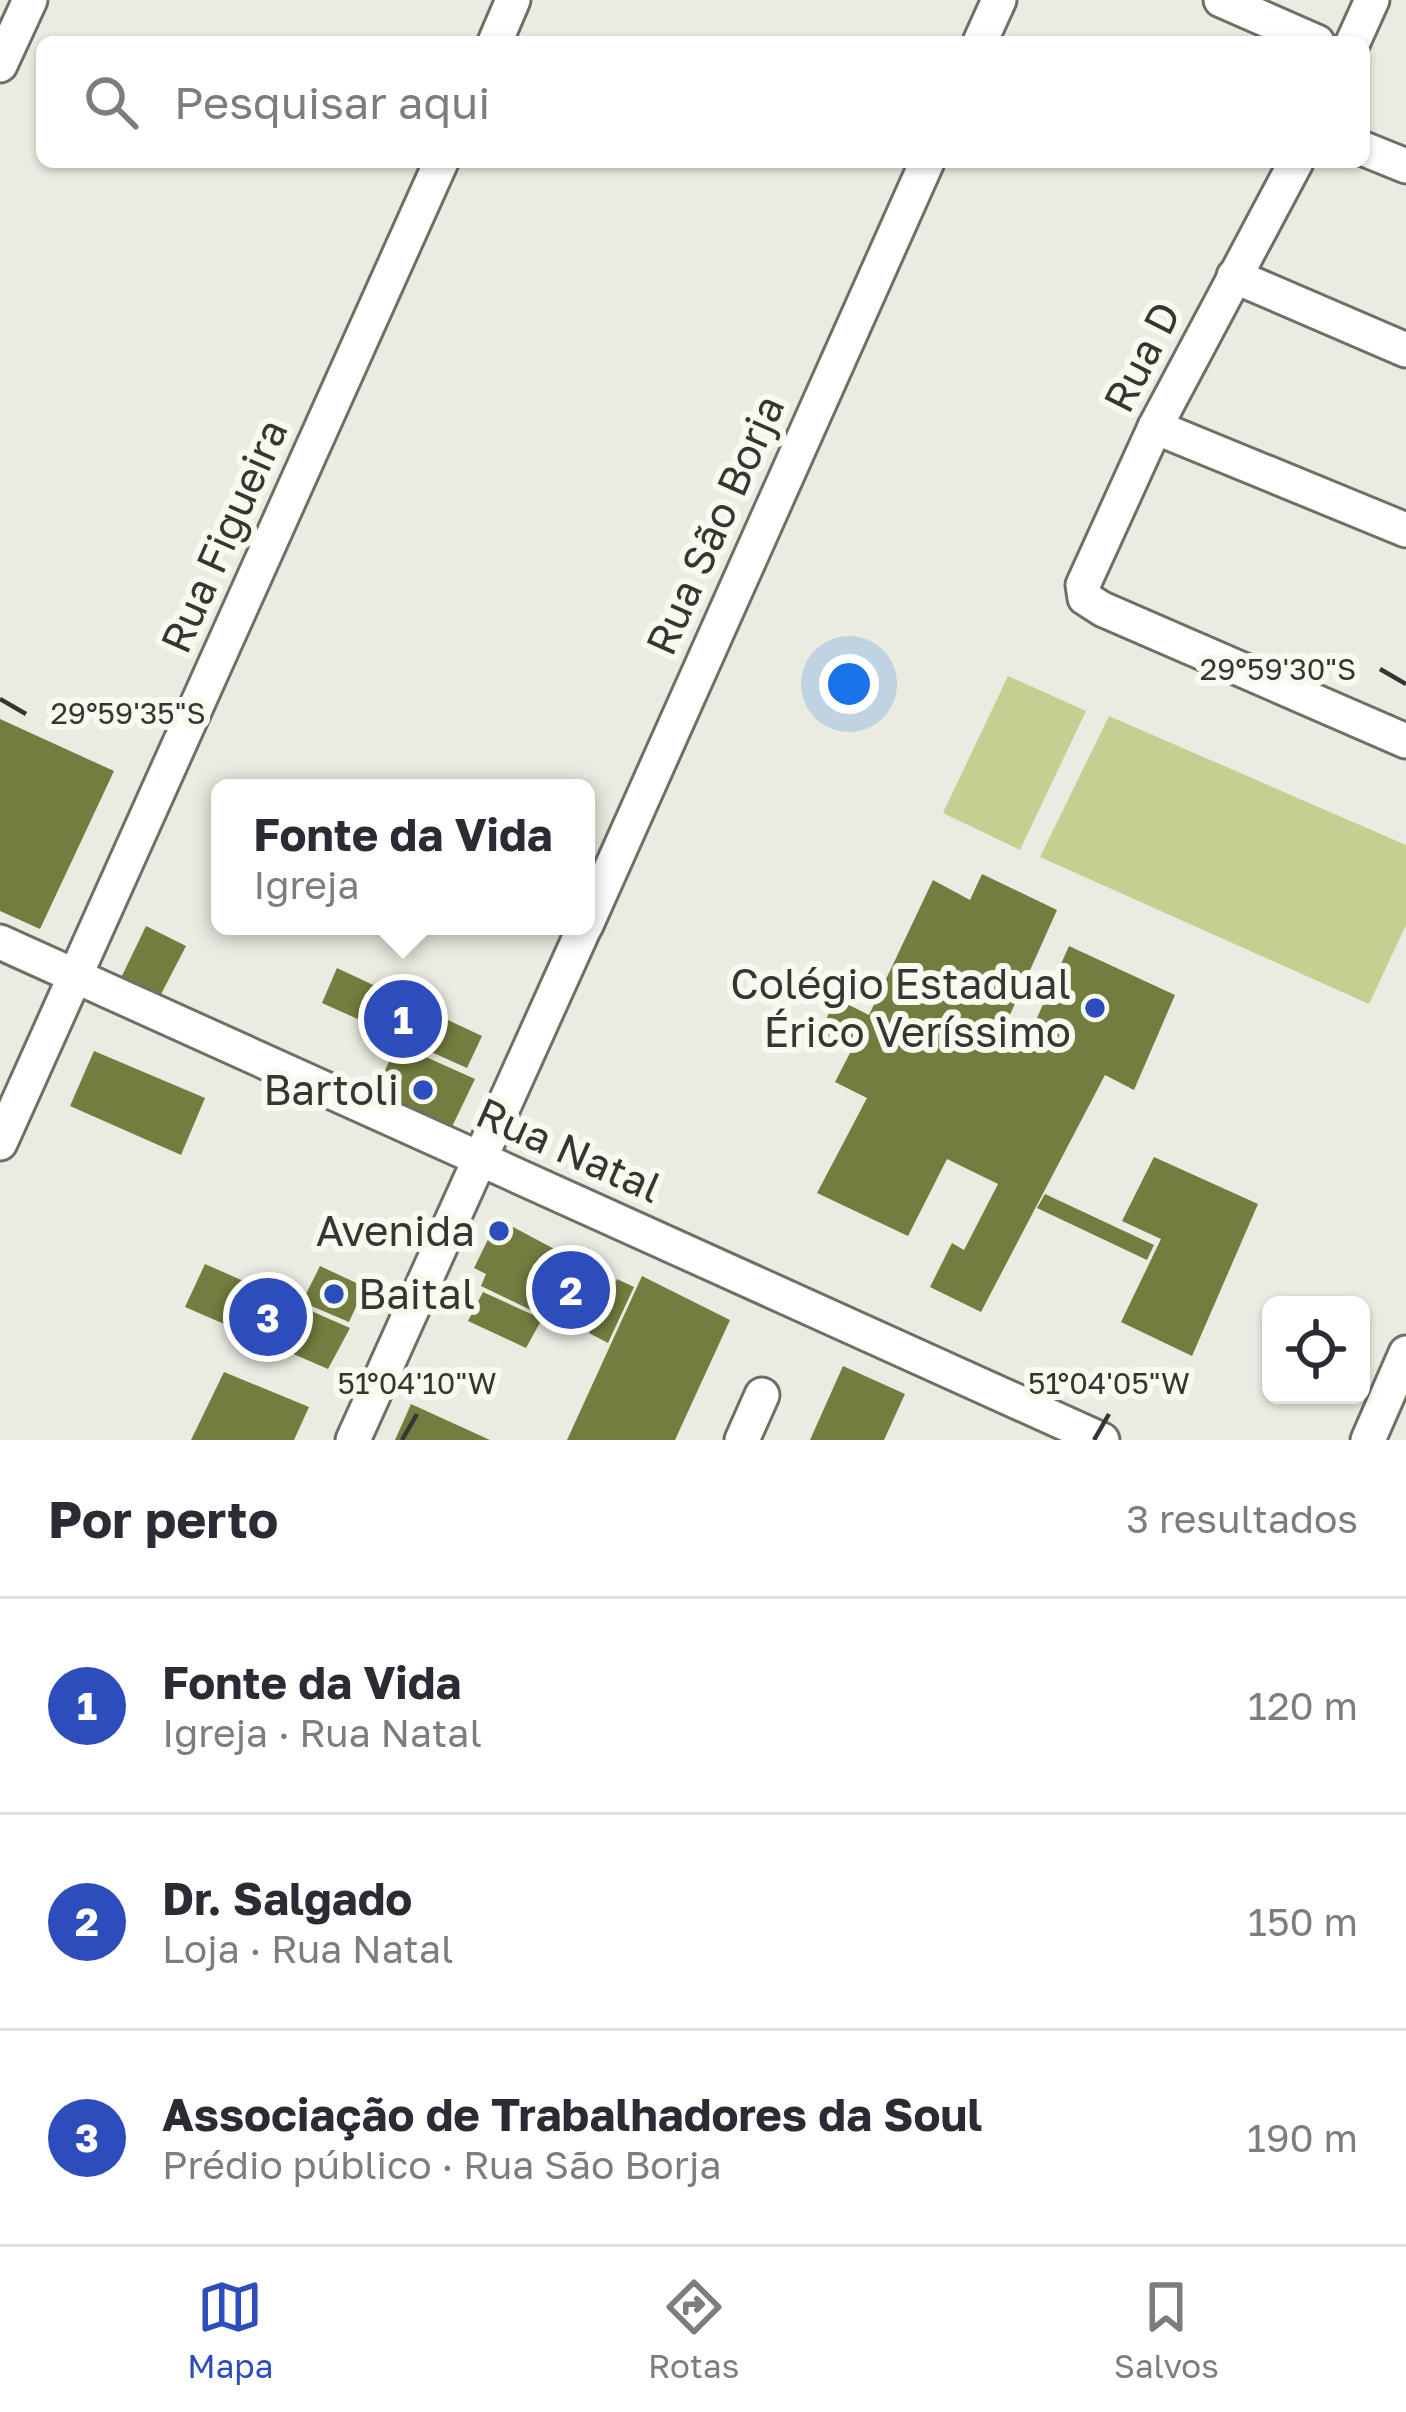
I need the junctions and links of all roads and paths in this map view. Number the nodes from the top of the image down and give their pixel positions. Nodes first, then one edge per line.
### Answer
1 (30, 0) edge
2 (513, 0) edge
3 (999, 0) edge
4 (1221, 0) edge
5 (1372, 0) edge
6 (498, 36) edge
7 (983, 36) edge
8 (1303, 36) edge
9 (1356, 36) edge
10 (0, 65) edge
11 (1370, 151) edge
12 (1406, 166) edge
13 (438, 168) edge
14 (924, 168) edge
15 (1294, 168) edge
16 (1234, 276) junction
17 (1406, 350) edge
18 (1155, 427) junction
19 (1406, 530) edge
20 (1406, 741) edge
21 (595, 906) edge
22 (582, 935) edge
23 (0, 942) edge
24 (76, 976) junction
25 (0, 1143) edge
26 (481, 1159) junction
27 (1406, 1353) edge
28 (762, 1395) dead end
29 (353, 1440) edge
30 (742, 1440) edge
31 (1102, 1440) edge
32 (1368, 1440) edge

1 - 10 street
2 - 6 street
3 - 7 street
4 - 8 street
5 - 9 street
11 - 12 street
13 - 24 street, Rua Figueira
14 - 21 street, Rua São Borja
15 - 16 street, Rua D
16 - 17 street
16 - 18 street, Rua D
18 - 19 street
18 - 20 street, Rua D
22 - 26 street, Rua São Borja
23 - 24 street, Rua Natal
24 - 25 street, Rua Figueira
24 - 26 street, Rua Natal
26 - 29 street, Rua São Borja
26 - 31 street, Rua Natal
27 - 32 street
28 - 30 street

